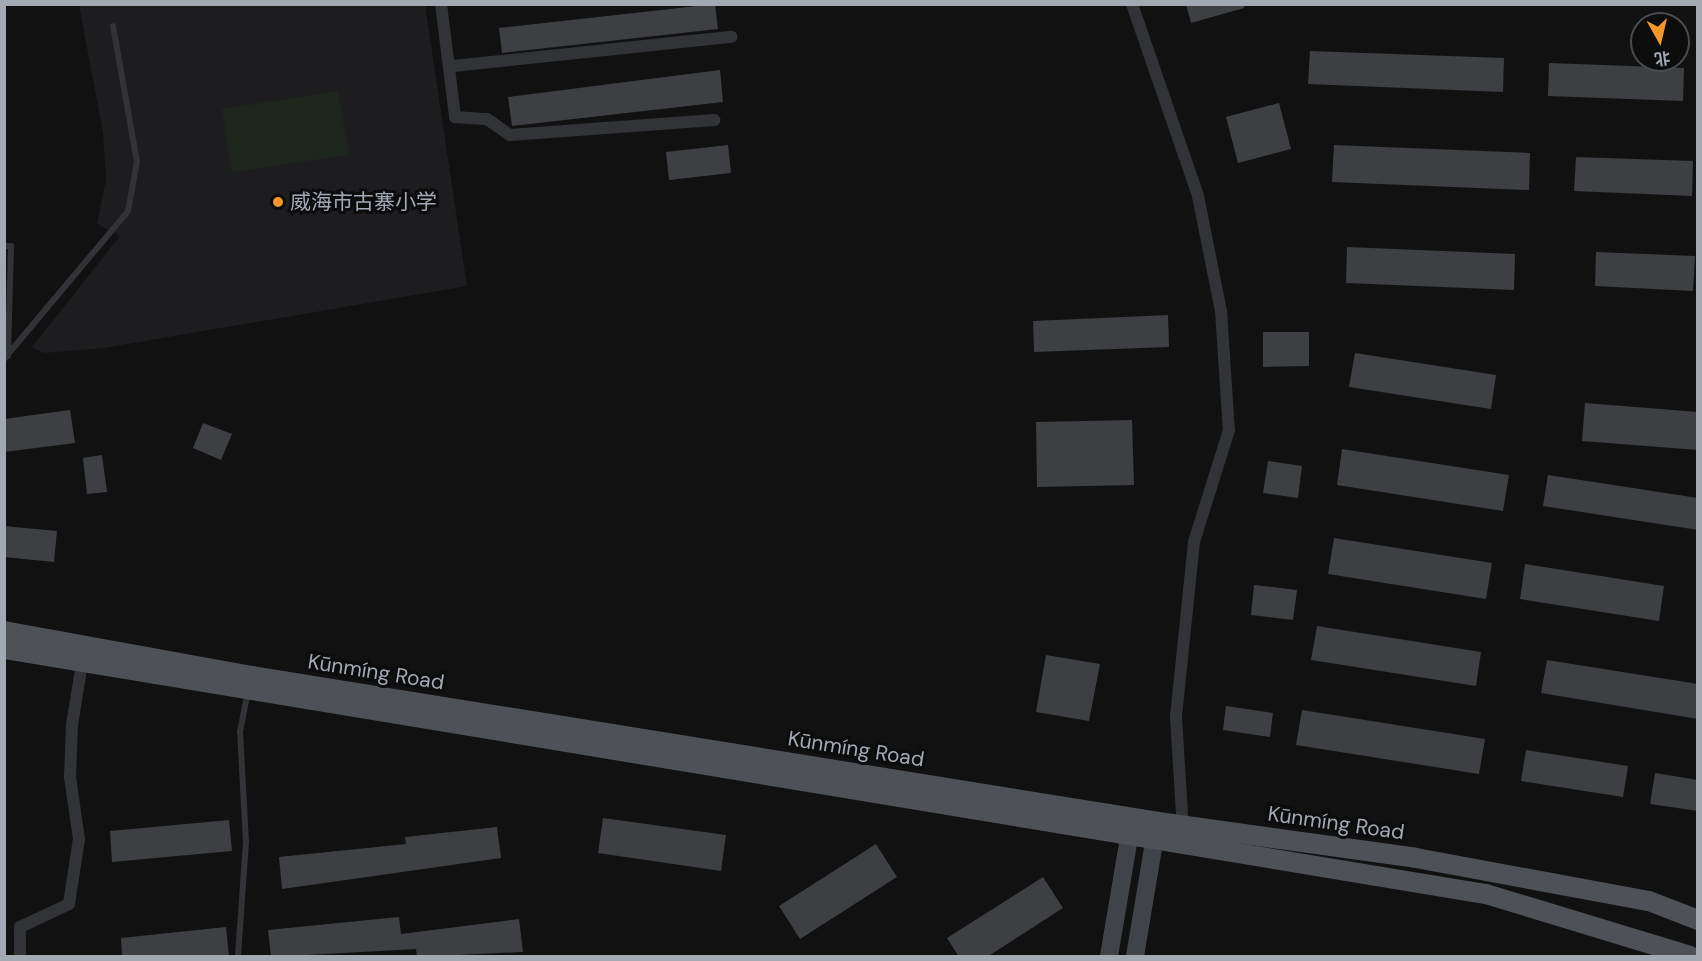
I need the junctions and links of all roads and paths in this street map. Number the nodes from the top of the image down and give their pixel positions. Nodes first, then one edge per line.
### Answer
1 (441, 4) edge
2 (1132, 4) edge
3 (113, 26) dead end
4 (731, 37) dead end
5 (453, 66) junction
6 (714, 120) dead end
7 (4, 246) edge
8 (6, 358) edge
9 (4, 631) edge
10 (4, 649) edge
11 (84, 653) junction
12 (250, 683) junction
13 (1131, 826) junction
14 (1156, 830) junction
15 (1181, 834) junction
16 (1698, 920) edge
17 (20, 957) edge
18 (238, 957) edge
19 (1108, 957) edge
20 (1135, 957) edge
21 (1690, 957) edge

1 - 5 street
2 - 15 street
3 - 8 lane
4 - 5 street
5 - 6 street
7 - 8 lane
9 - 11 main road, Kūnmíng Road
10 - 11 main road, Kūnmíng Road
11 - 12 main road, Kūnmíng Road
11 - 17 street
12 - 13 main road, Kūnmíng Road
12 - 18 lane
13 - 14 main road, Kūnmíng Road
13 - 19 main road
14 - 15 main road, Kūnmíng Road
14 - 20 main road
15 - 16 main road, Kūnmíng Road
15 - 21 main road, Kūnmíng Road

